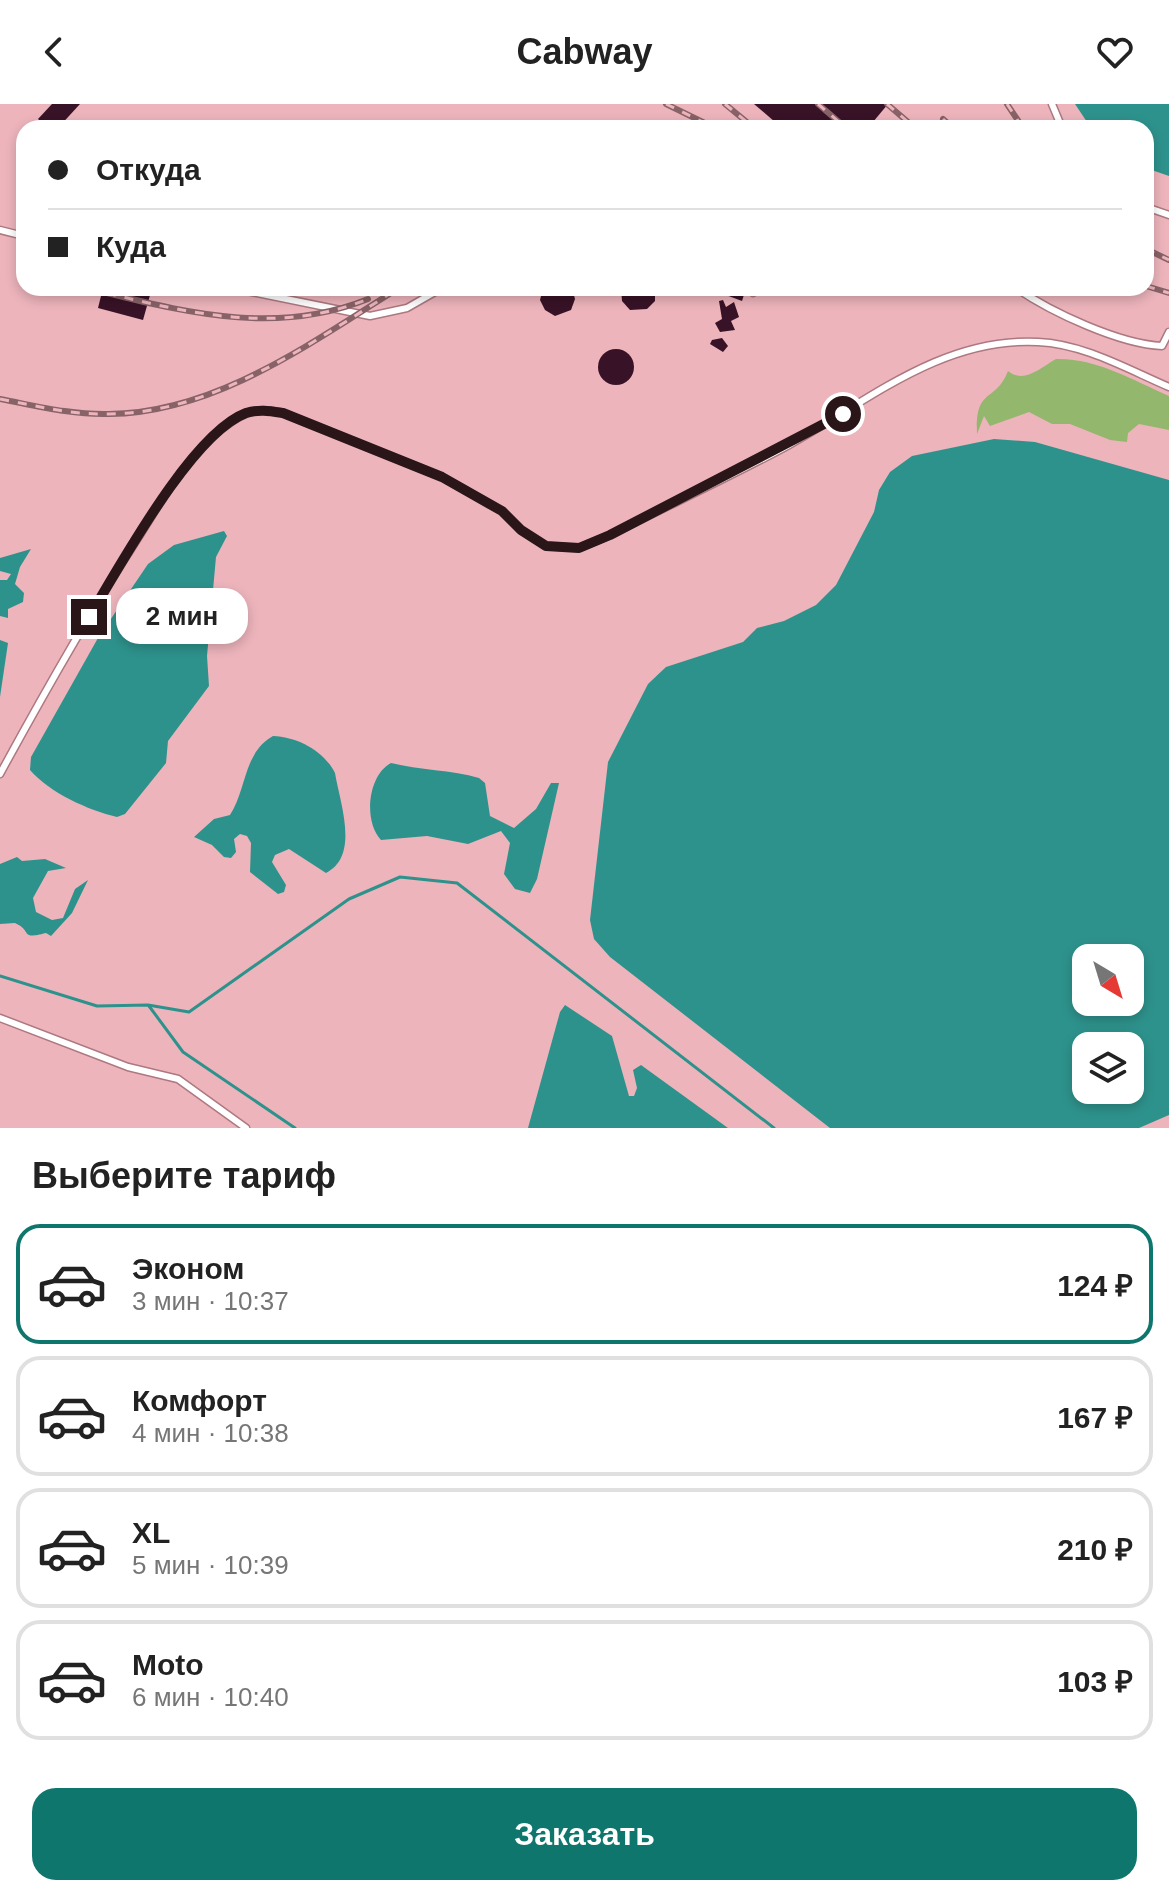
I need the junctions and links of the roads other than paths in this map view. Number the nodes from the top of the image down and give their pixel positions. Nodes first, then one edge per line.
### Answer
1 (271, 296) edge
2 (428, 296) edge
3 (1033, 296) edge
4 (1169, 332) edge
5 (1162, 346) junction
6 (1169, 351) edge
7 (1169, 387) edge
8 (0, 774) edge
9 (0, 1018) edge
10 (246, 1128) edge

1 - 2 lane
3 - 5 lane
4 - 5 lane
5 - 6 lane
7 - 8 lane
9 - 10 lane

